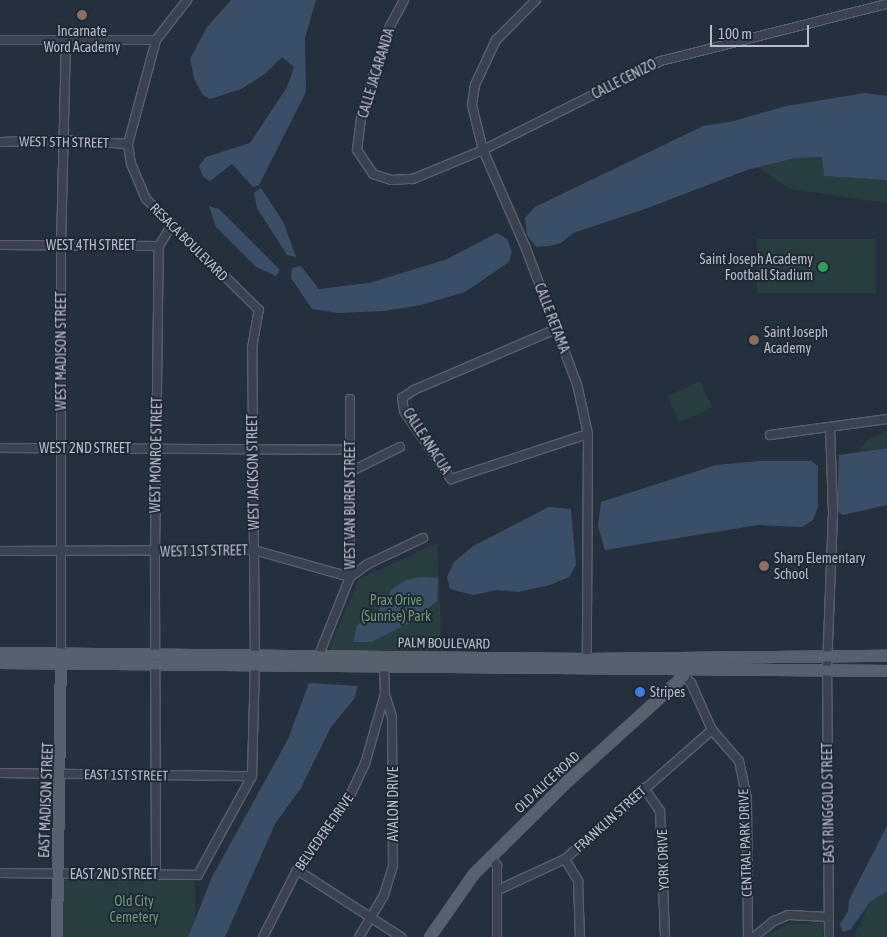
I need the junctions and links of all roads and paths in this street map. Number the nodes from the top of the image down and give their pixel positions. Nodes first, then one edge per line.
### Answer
1 (187, 0) edge
2 (404, 0) edge
3 (536, 0) edge
4 (887, 4) edge
5 (0, 40) edge
6 (66, 40) junction
7 (156, 40) junction
8 (64, 140) junction
9 (0, 142) edge
10 (128, 144) junction
11 (483, 150) junction
12 (373, 174) joint
13 (171, 226) junction
14 (0, 245) edge
15 (61, 245) junction
16 (159, 246) junction
17 (259, 310) joint
18 (556, 329) junction
19 (350, 399) dead end
20 (887, 419) edge
21 (830, 428) junction
22 (588, 434) junction
23 (770, 435) dead end
24 (400, 447) dead end
25 (0, 448) edge
26 (60, 448) junction
27 (156, 448) junction
28 (252, 448) junction
29 (350, 450) junction
30 (350, 472) junction
31 (423, 538) dead end
32 (254, 550) junction
33 (0, 551) edge
34 (62, 552) junction
35 (155, 552) junction
36 (350, 577) junction
37 (0, 653) edge
38 (887, 656) edge
39 (829, 657) junction
40 (61, 658) junction
41 (156, 660) junction
42 (317, 660) junction
43 (255, 661) junction
44 (0, 663) edge
45 (587, 663) junction
46 (384, 664) junction
47 (684, 667) junction
48 (827, 669) junction
49 (887, 671) edge
50 (385, 694) junction
51 (712, 730) junction
52 (0, 773) edge
53 (61, 774) junction
54 (157, 775) junction
55 (252, 776) junction
56 (644, 788) junction
57 (490, 857) junction
58 (565, 859) junction
59 (297, 870) junction
60 (0, 873) edge
61 (58, 873) junction
62 (156, 874) junction
63 (498, 890) junction
64 (829, 916) junction
65 (370, 918) junction
66 (56, 937) edge
67 (263, 937) edge
68 (359, 937) edge
69 (401, 937) edge
70 (430, 937) edge
71 (498, 937) edge
72 (580, 937) edge
73 (665, 937) edge
74 (748, 937) edge
75 (754, 937) edge
76 (829, 937) edge

1 - 7 street, RESACA BOULEVARD
2 - 12 street, CALLE JACARANDA
3 - 11 street, CALLE RETAMA
4 - 11 street, CALLE CENIZO
5 - 6 street
6 - 7 street
6 - 8 street, WEST MADISON STREET
7 - 10 street, RESACA BOULEVARD
8 - 9 street, WEST 5TH STREET
8 - 10 street, WEST 5TH STREET
8 - 15 street, WEST MADISON STREET
10 - 13 street, RESACA BOULEVARD
11 - 12 street, CALLE CENIZO
11 - 18 street, CALLE RETAMA
13 - 16 street
13 - 17 street, RESACA BOULEVARD
14 - 15 street, WEST 4TH STREET
15 - 16 street, WEST 4TH STREET
15 - 26 street, WEST MADISON STREET
16 - 27 street, WEST MONROE STREET
17 - 28 street, WEST JACKSON STREET
18 - 22 street, CALLE RETAMA
18 - 22 street, CALLE ANACUA
19 - 29 street, WEST VAN BUREN STREET
20 - 21 street
21 - 23 street
21 - 39 street, EAST RINGGOLD STREET
22 - 45 street, CALLE RETAMA
24 - 30 street
25 - 26 street, WEST 2ND STREET
26 - 27 street, WEST 2ND STREET
26 - 34 street, WEST MADISON STREET
27 - 28 street, WEST 2ND STREET
27 - 35 street, WEST MONROE STREET
28 - 29 street, WEST 2ND STREET
28 - 32 street, WEST JACKSON STREET
29 - 30 street, WEST VAN BUREN STREET
30 - 36 street, WEST VAN BUREN STREET
31 - 36 street
32 - 35 street, WEST 1ST STREET
32 - 36 street, WEST 1ST STREET
32 - 43 street, WEST JACKSON STREET
33 - 34 street, WEST 1ST STREET
34 - 35 street, WEST 1ST STREET
34 - 40 street, WEST MADISON STREET
35 - 41 street, WEST MONROE STREET
36 - 42 street, WEST VAN BUREN STREET
37 - 40 main road, PALM BOULEVARD
38 - 39 main road, PALM BOULEVARD
39 - 47 main road, PALM BOULEVARD
39 - 48 street, EAST RINGGOLD STREET
40 - 41 main road, PALM BOULEVARD
40 - 44 main road, PALM BOULEVARD
40 - 53 main road, EAST MADISON STREET
41 - 43 main road, PALM BOULEVARD
41 - 54 street, WEST MONROE STREET
42 - 43 main road, PALM BOULEVARD
42 - 45 main road, PALM BOULEVARD
42 - 46 main road, PALM BOULEVARD
43 - 55 street, WEST JACKSON STREET
45 - 46 main road, PALM BOULEVARD
45 - 47 main road, PALM BOULEVARD
46 - 50 street, AVALON DRIVE
47 - 48 main road, PALM BOULEVARD
47 - 51 street, CENTRAL PARK DRIVE
47 - 57 main road, OLD ALICE ROAD
48 - 49 main road, PALM BOULEVARD
48 - 64 street, EAST RINGGOLD STREET
50 - 59 street, BELVEDERE DRIVE
50 - 65 street, AVALON DRIVE
51 - 56 street, FRANKLIN STREET
51 - 74 street, CENTRAL PARK DRIVE
52 - 53 street, EAST 1ST STREET
53 - 54 street, EAST 1ST STREET
53 - 61 main road, EAST MADISON STREET
54 - 55 street, EAST 1ST STREET
54 - 62 street, WEST MONROE STREET
55 - 62 street, EAST 2ND STREET
56 - 58 street, FRANKLIN STREET
56 - 73 street, YORK DRIVE
57 - 63 street
57 - 70 main road, OLD ALICE ROAD
58 - 63 street, FRANKLIN STREET
58 - 72 street
59 - 65 street
59 - 67 street, BELVEDERE DRIVE
60 - 61 street, EAST 2ND STREET
61 - 62 street, EAST 2ND STREET
61 - 66 main road, EAST MADISON STREET
63 - 71 street
64 - 75 street
64 - 76 street, EAST RINGGOLD STREET
65 - 68 street, AVALON DRIVE
65 - 69 street

